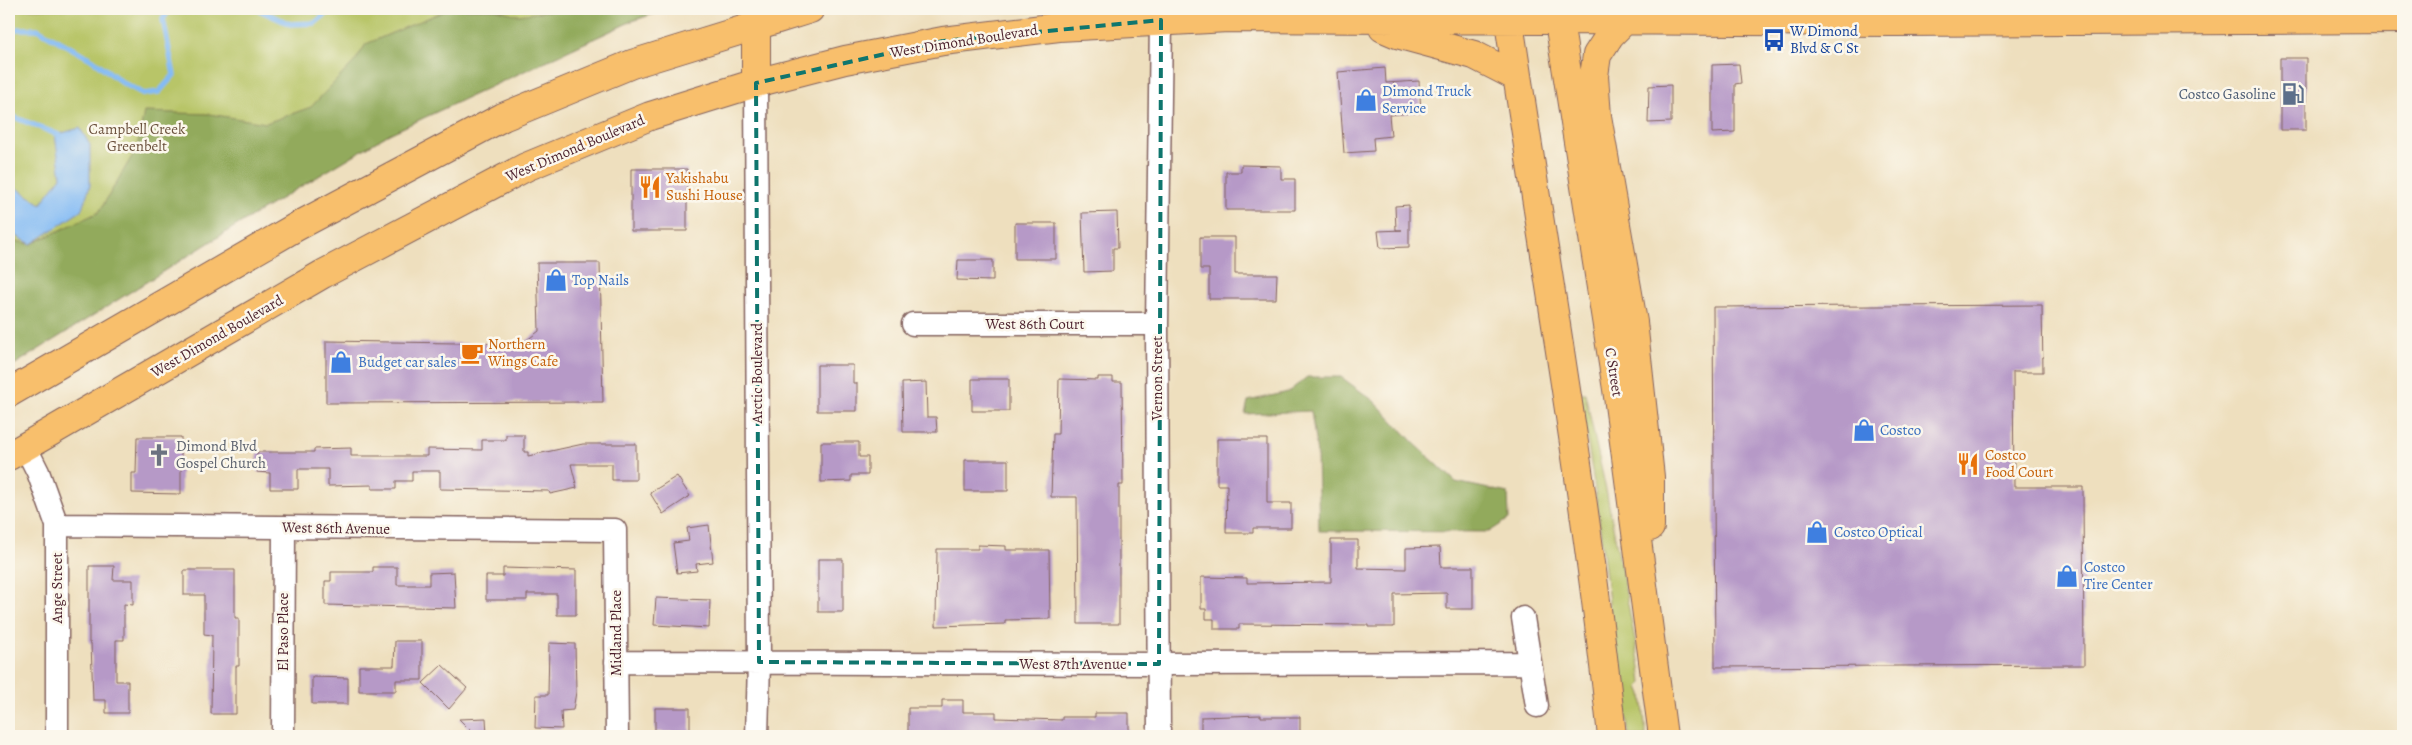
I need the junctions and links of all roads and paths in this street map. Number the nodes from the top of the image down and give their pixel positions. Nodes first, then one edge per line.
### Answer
1 (810, 9) edge
2 (1507, 14) edge
3 (1557, 14) edge
4 (756, 16) edge
5 (2403, 18) edge
6 (1363, 19) junction
7 (1161, 20) junction
8 (1624, 20) junction
9 (1515, 76) junction
10 (756, 84) junction
11 (913, 324) dead end
12 (1157, 324) junction
13 (9, 394) edge
14 (17, 451) edge
15 (57, 525) junction
16 (284, 527) junction
17 (615, 530) joint
18 (1523, 618) dead end
19 (1649, 624) junction
20 (616, 662) junction
21 (759, 662) junction
22 (1529, 663) junction
23 (1159, 664) junction
24 (1537, 706) dead end
25 (57, 736) edge
26 (283, 736) edge
27 (617, 736) edge
28 (757, 736) edge
29 (1159, 736) edge
30 (1612, 736) edge
31 (1663, 736) edge

1 - 4 main road
2 - 3 main road, West Dimond Boulevard
2 - 6 main road, West Dimond Boulevard
2 - 9 main road
3 - 8 main road, West Dimond Boulevard
3 - 19 main road, C Street
4 - 10 main road, Arctic Boulevard
4 - 13 main road
5 - 8 main road, West Dimond Boulevard
6 - 7 main road, West Dimond Boulevard
6 - 9 main road
7 - 10 main road, West Dimond Boulevard
7 - 12 street, Vernon Street
8 - 19 main road
9 - 30 main road
10 - 14 main road, West Dimond Boulevard
10 - 21 street, Arctic Boulevard
11 - 12 street, West 86th Court
12 - 23 street, Vernon Street
14 - 15 street, Ange Street
15 - 16 street, West 86th Avenue
15 - 25 street, Ange Street
16 - 17 street, West 86th Avenue
16 - 26 street, El Paso Place
17 - 20 street, Midland Place
18 - 22 street
19 - 31 main road, C Street
20 - 21 street, West 87th Avenue
20 - 27 street, Midland Place
21 - 23 street, West 87th Avenue
21 - 28 street, Arctic Boulevard
22 - 23 street, West 87th Avenue
22 - 24 street
23 - 29 street, Vernon Street

